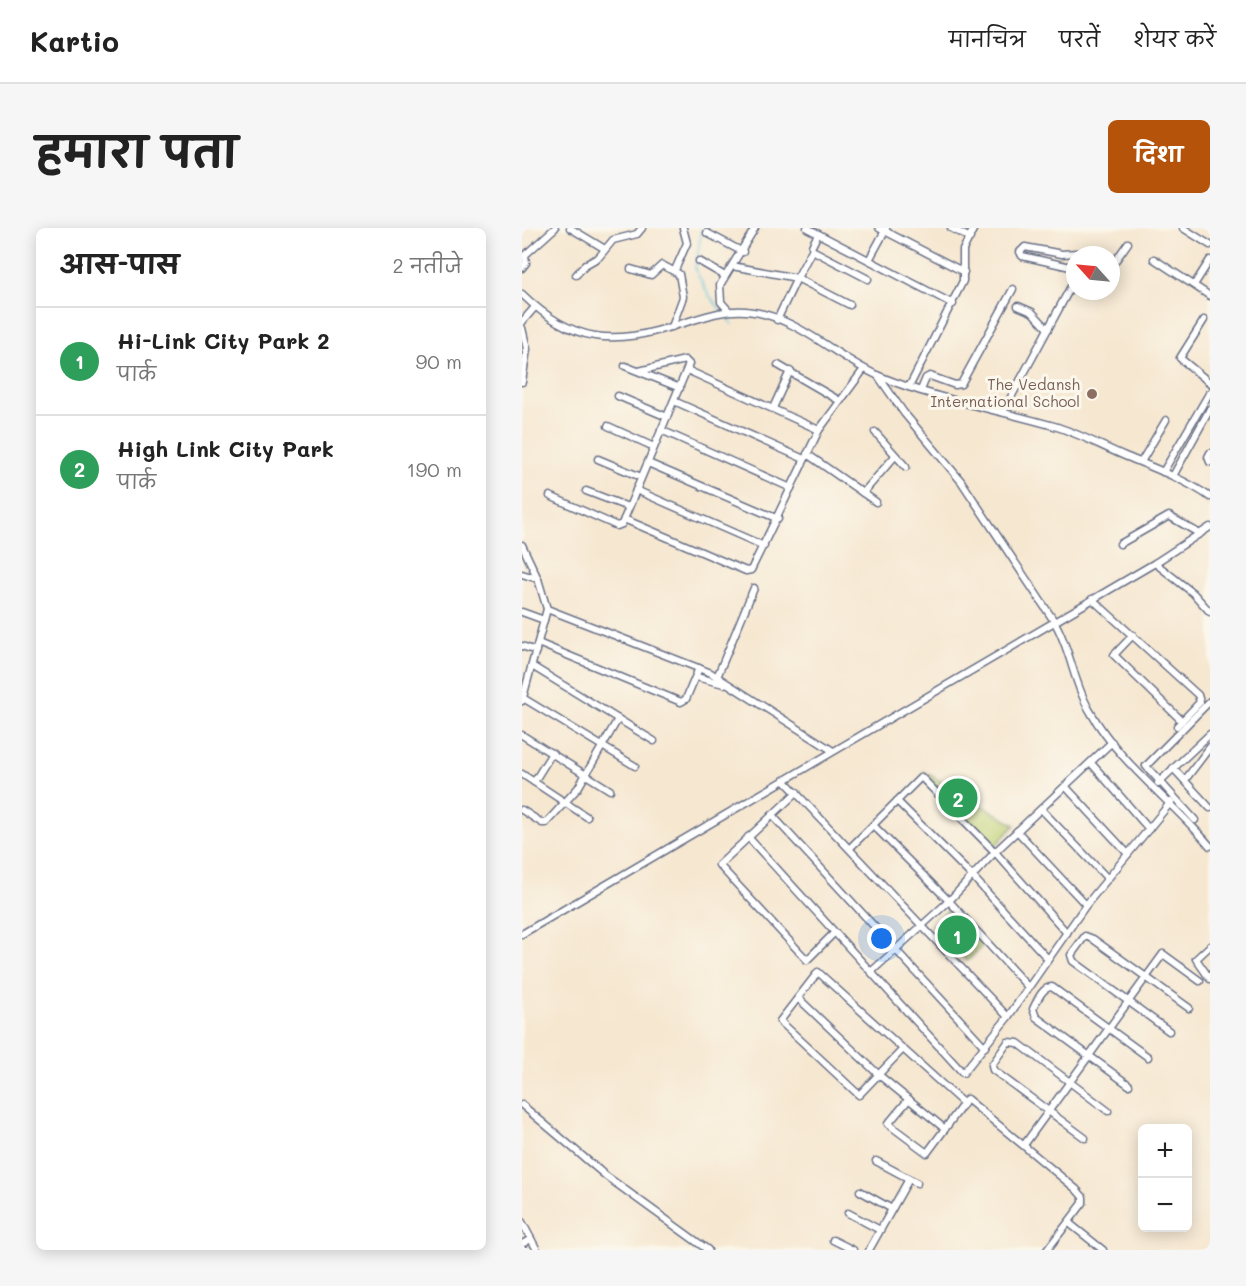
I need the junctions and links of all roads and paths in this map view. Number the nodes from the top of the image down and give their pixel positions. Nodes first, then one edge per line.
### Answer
1 (570, 228) edge
2 (642, 228) edge
3 (683, 228) edge
4 (755, 228) edge
5 (807, 228) edge
6 (951, 228) edge
7 (974, 228) edge
8 (1183, 228) edge
9 (551, 229) edge
10 (883, 229) edge
11 (708, 233) dead end
12 (818, 234) junction
13 (970, 238) junction
14 (1128, 243) dead end
15 (1210, 245) edge
16 (812, 246) dead end
17 (605, 249) junction
18 (743, 252) junction
19 (1066, 254) edge
20 (1120, 254) edge
21 (1154, 259) dead end
22 (869, 260) junction
23 (1210, 260) edge
24 (699, 261) dead end
25 (732, 266) junction
26 (1066, 266) edge
27 (522, 268) edge
28 (631, 269) dead end
29 (675, 270) junction
30 (964, 272) junction
31 (576, 275) dead end
32 (725, 276) junction
33 (797, 278) junction
34 (868, 279) dead end
35 (1194, 285) junction
36 (1013, 289) dead end
37 (522, 294) edge
38 (1066, 296) edge
39 (1210, 296) edge
40 (953, 304) junction
41 (850, 305) dead end
42 (1018, 306) dead end
43 (536, 308) junction
44 (727, 311) junction
45 (777, 320) junction
46 (1204, 320) dead end
47 (522, 322) edge
48 (672, 327) junction
49 (522, 328) edge
50 (1048, 329) junction
51 (778, 365) dead end
52 (625, 366) dead end
53 (864, 369) junction
54 (687, 370) junction
55 (639, 371) junction
56 (790, 371) junction
57 (878, 376) junction
58 (522, 382) edge
59 (1210, 383) edge
60 (909, 387) junction
61 (680, 388) junction
62 (921, 390) junction
63 (1210, 392) edge
64 (618, 396) dead end
65 (674, 401) junction
66 (840, 401) junction
67 (773, 408) junction
68 (1210, 409) edge
69 (1003, 412) junction
70 (667, 417) junction
71 (1166, 420) dead end
72 (608, 426) dead end
73 (661, 430) junction
74 (819, 430) junction
75 (875, 432) dead end
76 (654, 447) junction
77 (1210, 453) edge
78 (806, 456) junction
79 (895, 456) junction
80 (598, 459) dead end
81 (1141, 462) junction
82 (1210, 462) edge
83 (648, 463) junction
84 (906, 467) dead end
85 (1163, 472) junction
86 (1173, 476) junction
87 (641, 477) junction
88 (791, 488) junction
89 (636, 490) junction
90 (586, 491) dead end
91 (863, 493) junction
92 (550, 496) dead end
93 (1210, 497) edge
94 (876, 502) dead end
95 (628, 507) junction
96 (624, 519) junction
97 (778, 519) junction
98 (1210, 527) edge
99 (1200, 534) junction
100 (1120, 544) dead end
101 (522, 545) edge
102 (764, 546) junction
103 (1155, 563) junction
104 (522, 574) edge
105 (538, 579) junction
106 (754, 588) dead end
107 (1092, 599) junction
108 (547, 609) junction
109 (522, 612) edge
110 (1210, 612) edge
111 (544, 620) junction
112 (1054, 621) junction
113 (1133, 635) junction
114 (538, 643) junction
115 (522, 646) edge
116 (536, 651) junction
117 (532, 666) junction
118 (699, 668) junction
119 (696, 677) junction
120 (717, 677) junction
121 (525, 681) edge
122 (724, 684) junction
123 (522, 699) edge
124 (1210, 701) edge
125 (618, 719) junction
126 (522, 735) edge
127 (1208, 738) edge
128 (654, 741) dead end
129 (1112, 742) junction
130 (603, 747) junction
131 (1210, 747) edge
132 (833, 751) junction
133 (552, 753) junction
134 (1091, 763) junction
135 (635, 766) dead end
136 (1173, 768) junction
137 (522, 774) edge
138 (586, 775) junction
139 (784, 780) junction
140 (1185, 780) junction
141 (534, 782) junction
142 (1157, 784) junction
143 (1066, 787) junction
144 (610, 790) dead end
145 (797, 792) junction
146 (897, 801) junction
147 (1171, 802) junction
148 (566, 804) junction
149 (1210, 808) edge
150 (522, 810) edge
151 (1042, 810) junction
152 (772, 815) junction
153 (587, 817) dead end
154 (1195, 820) dead end
155 (873, 825) junction
156 (1149, 829) junction
157 (1017, 831) junction
158 (748, 837) junction
159 (1210, 846) edge
160 (850, 848) junction
161 (995, 852) junction
162 (1128, 854) junction
163 (973, 877) junction
164 (1108, 879) junction
165 (949, 901) junction
166 (1086, 905) junction
167 (924, 925) junction
168 (834, 933) junction
169 (1067, 933) junction
170 (522, 934) edge
171 (1210, 946) edge
172 (1167, 947) dead end
173 (897, 949) junction
174 (1163, 954) junction
175 (1048, 959) junction
176 (872, 971) junction
177 (1146, 977) junction
178 (1210, 979) edge
179 (1200, 981) dead end
180 (1028, 987) junction
181 (798, 998) junction
182 (1129, 1001) junction
183 (1189, 1008) dead end
184 (1008, 1017) junction
185 (1110, 1028) junction
186 (1169, 1031) dead end
187 (985, 1047) junction
188 (903, 1049) junction
189 (1090, 1056) junction
190 (1148, 1057) dead end
191 (879, 1075) junction
192 (1070, 1082) junction
193 (1129, 1084) dead end
194 (909, 1099) junction
195 (964, 1104) junction
196 (522, 1105) edge
197 (1049, 1111) junction
198 (1108, 1111) dead end
199 (945, 1129) junction
200 (1085, 1138) dead end
201 (1024, 1145) junction
202 (876, 1161) dead end
203 (909, 1179) junction
204 (917, 1184) dead end
205 (860, 1191) dead end
206 (892, 1209) junction
207 (848, 1213) dead end
208 (522, 1222) edge
209 (1070, 1222) junction
210 (880, 1230) junction
211 (531, 1239) junction
212 (833, 1240) dead end
213 (522, 1244) edge
214 (537, 1250) edge
215 (708, 1250) edge
216 (853, 1250) edge
217 (869, 1250) edge
218 (1047, 1250) edge
219 (1103, 1250) edge

1 - 17 street
2 - 17 street
3 - 29 street
4 - 18 street
5 - 12 street
6 - 13 street
7 - 13 street
8 - 15 street
9 - 27 street
10 - 22 street
10 - 30 street
11 - 18 street
12 - 16 street
12 - 22 street
13 - 30 street
14 - 20 street
17 - 31 street
18 - 25 street
19 - 26 street
21 - 35 street
22 - 40 street
23 - 35 street
24 - 32 street
25 - 32 street
25 - 33 street
28 - 29 street
29 - 48 street
30 - 40 street
32 - 44 street
33 - 34 street
33 - 41 street
33 - 45 street
35 - 39 street
36 - 62 street
37 - 43 street
38 - 50 street
40 - 60 street
42 - 50 street
43 - 47 street
43 - 48 street
44 - 45 street
44 - 48 street
45 - 53 street
46 - 59 street
49 - 58 street
50 - 69 street
51 - 56 street
52 - 55 street
53 - 57 street
53 - 66 street
54 - 55 street
54 - 61 street
54 - 67 street
55 - 61 street
56 - 66 street
56 - 67 street
57 - 60 street
57 - 112 street
60 - 62 street
61 - 65 street
62 - 69 street
63 - 85 street
64 - 70 street
65 - 70 street
65 - 78 street
66 - 74 street
67 - 74 street
68 - 86 street
69 - 81 street
70 - 73 street
71 - 81 street
72 - 76 street
73 - 76 street
73 - 88 street
74 - 78 street
75 - 79 street
76 - 83 street
77 - 82 street
78 - 88 street
78 - 91 street
79 - 84 street
79 - 91 street
80 - 87 street
81 - 85 street
83 - 87 street
83 - 97 street
85 - 86 street
86 - 93 street
87 - 89 street
88 - 97 street
89 - 95 street
89 - 102 street
90 - 95 street
91 - 94 street
92 - 96 street
95 - 96 street
96 - 102 street
97 - 102 street
98 - 99 street
99 - 100 street
99 - 103 street
101 - 105 street
103 - 107 street
103 - 110 street
104 - 105 street
105 - 108 street
106 - 120 street
107 - 112 street
107 - 113 street
108 - 111 street
108 - 118 street
109 - 111 street
111 - 114 street
112 - 129 street
112 - 132 street
113 - 113 street
114 - 116 street
114 - 119 street
115 - 116 street
116 - 117 street
117 - 121 street
117 - 125 street
118 - 119 street
118 - 120 street
119 - 122 street
120 - 122 street
121 - 123 street
122 - 132 street
123 - 130 street
124 - 142 street
125 - 128 street
125 - 130 street
126 - 133 street
127 - 136 street
129 - 134 street
129 - 142 street
130 - 135 street
130 - 138 street
131 - 140 street
132 - 139 street
133 - 138 street
133 - 141 street
134 - 143 street
134 - 156 street
136 - 140 street
136 - 142 street
137 - 141 street
138 - 144 street
138 - 148 street
139 - 145 street
139 - 170 street
140 - 149 street
141 - 148 street
142 - 147 street
142 - 154 street
143 - 151 street
143 - 162 street
145 - 152 street
145 - 160 street
146 - 155 street
146 - 161 street
146 - 163 street
147 - 156 street
147 - 159 street
148 - 150 street
148 - 153 street
151 - 157 street
151 - 164 street
152 - 158 street
152 - 173 street
155 - 160 street
155 - 165 street
156 - 162 street
157 - 161 street
157 - 166 street
158 - 168 street
158 - 168 street
160 - 167 street
161 - 163 street
161 - 169 street
162 - 164 street
163 - 165 street
163 - 175 street
164 - 166 street
165 - 167 street
165 - 180 street
166 - 169 street
167 - 173 street
167 - 184 street
168 - 176 street
169 - 175 street
171 - 178 street
172 - 174 street
173 - 176 street
173 - 187 street
174 - 177 street
174 - 179 street
175 - 180 street
176 - 187 street
177 - 182 street
177 - 182 street
177 - 183 street
180 - 184 street
181 - 188 street
181 - 191 street
181 - 191 street
182 - 185 street
182 - 186 street
184 - 187 street
185 - 189 street
185 - 189 street
185 - 190 street
188 - 191 street
188 - 195 street
189 - 192 street
189 - 193 street
191 - 194 street
192 - 197 street
192 - 197 street
192 - 198 street
194 - 199 street
194 - 199 street
195 - 199 street
195 - 201 street
196 - 215 street
197 - 200 street
197 - 201 street
201 - 209 street
202 - 203 street
203 - 204 street
203 - 206 street
205 - 206 street
206 - 210 street
207 - 210 street
208 - 211 street
209 - 218 street
209 - 219 street
210 - 217 street
211 - 213 street
211 - 214 street
212 - 216 street

